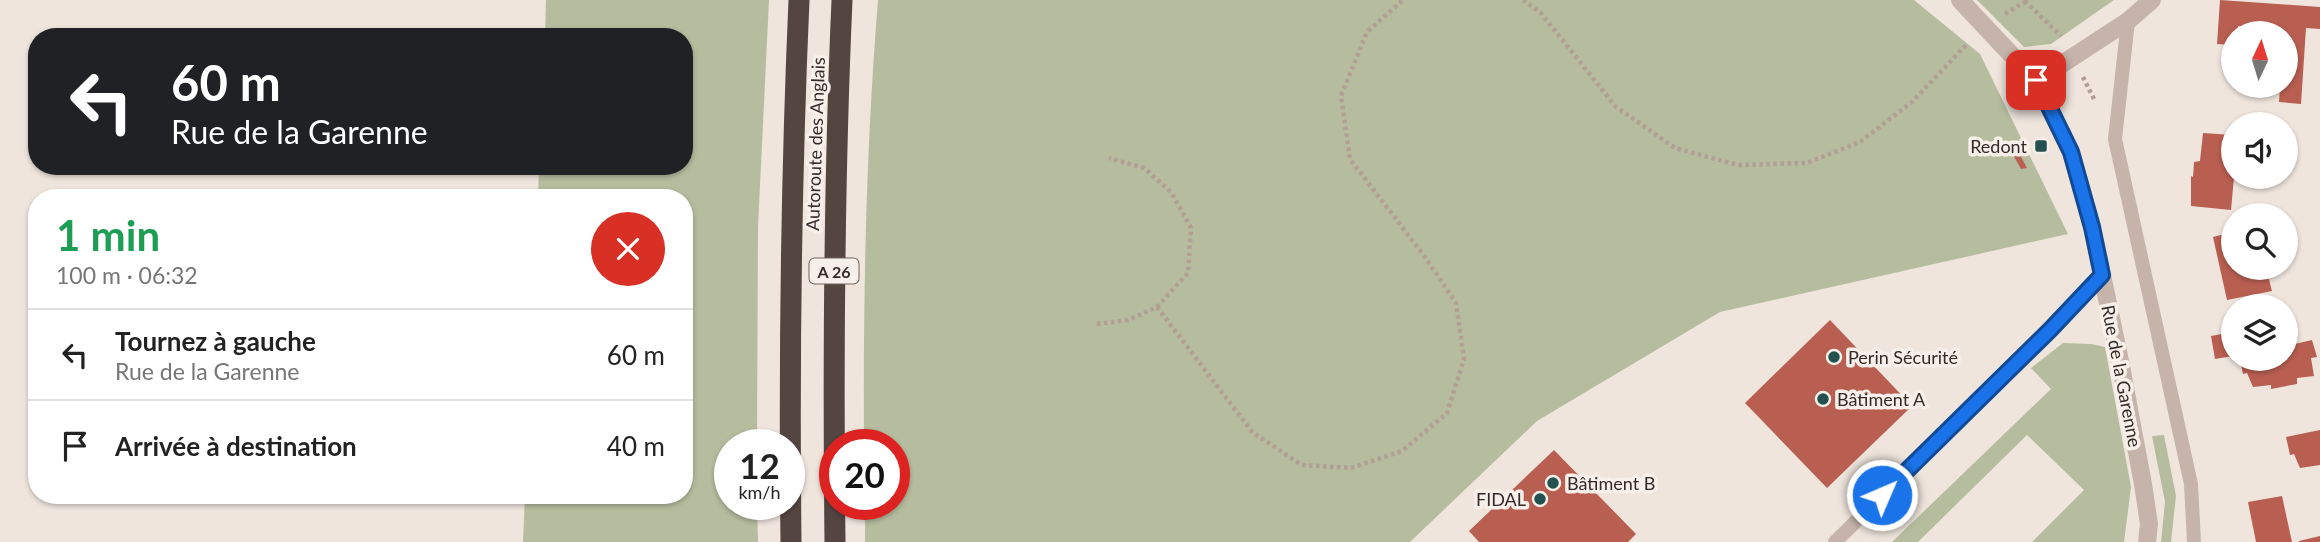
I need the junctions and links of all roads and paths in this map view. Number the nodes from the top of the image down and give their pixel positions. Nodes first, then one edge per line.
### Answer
1 (799, 0) edge
2 (842, 0) edge
3 (1403, 0) edge
4 (1523, 0) edge
5 (1961, 0) edge
6 (2028, 0) edge
7 (2152, 0) edge
8 (2128, 21) junction
9 (1985, 26) junction
10 (2036, 80) junction
11 (1108, 158) dead end
12 (2102, 275) junction
13 (1157, 307) junction
14 (1097, 324) dead end
15 (791, 542) edge
16 (835, 542) edge
17 (1835, 542) edge
18 (2147, 542) edge
19 (2193, 542) edge

1 - 15 highway, Autoroute des Anglais / A 26
2 - 16 highway, Autoroute des Anglais / A 26
3 - 13 path
4 - 9 path
5 - 9 street, Rue de la Garenne
6 - 9 path
7 - 8 street
8 - 10 street
8 - 19 lane
9 - 10 street, Rue de la Garenne
10 - 12 street, Rue de la Garenne
11 - 13 path
12 - 17 lane
12 - 18 street, Rue de la Garenne
13 - 14 path

